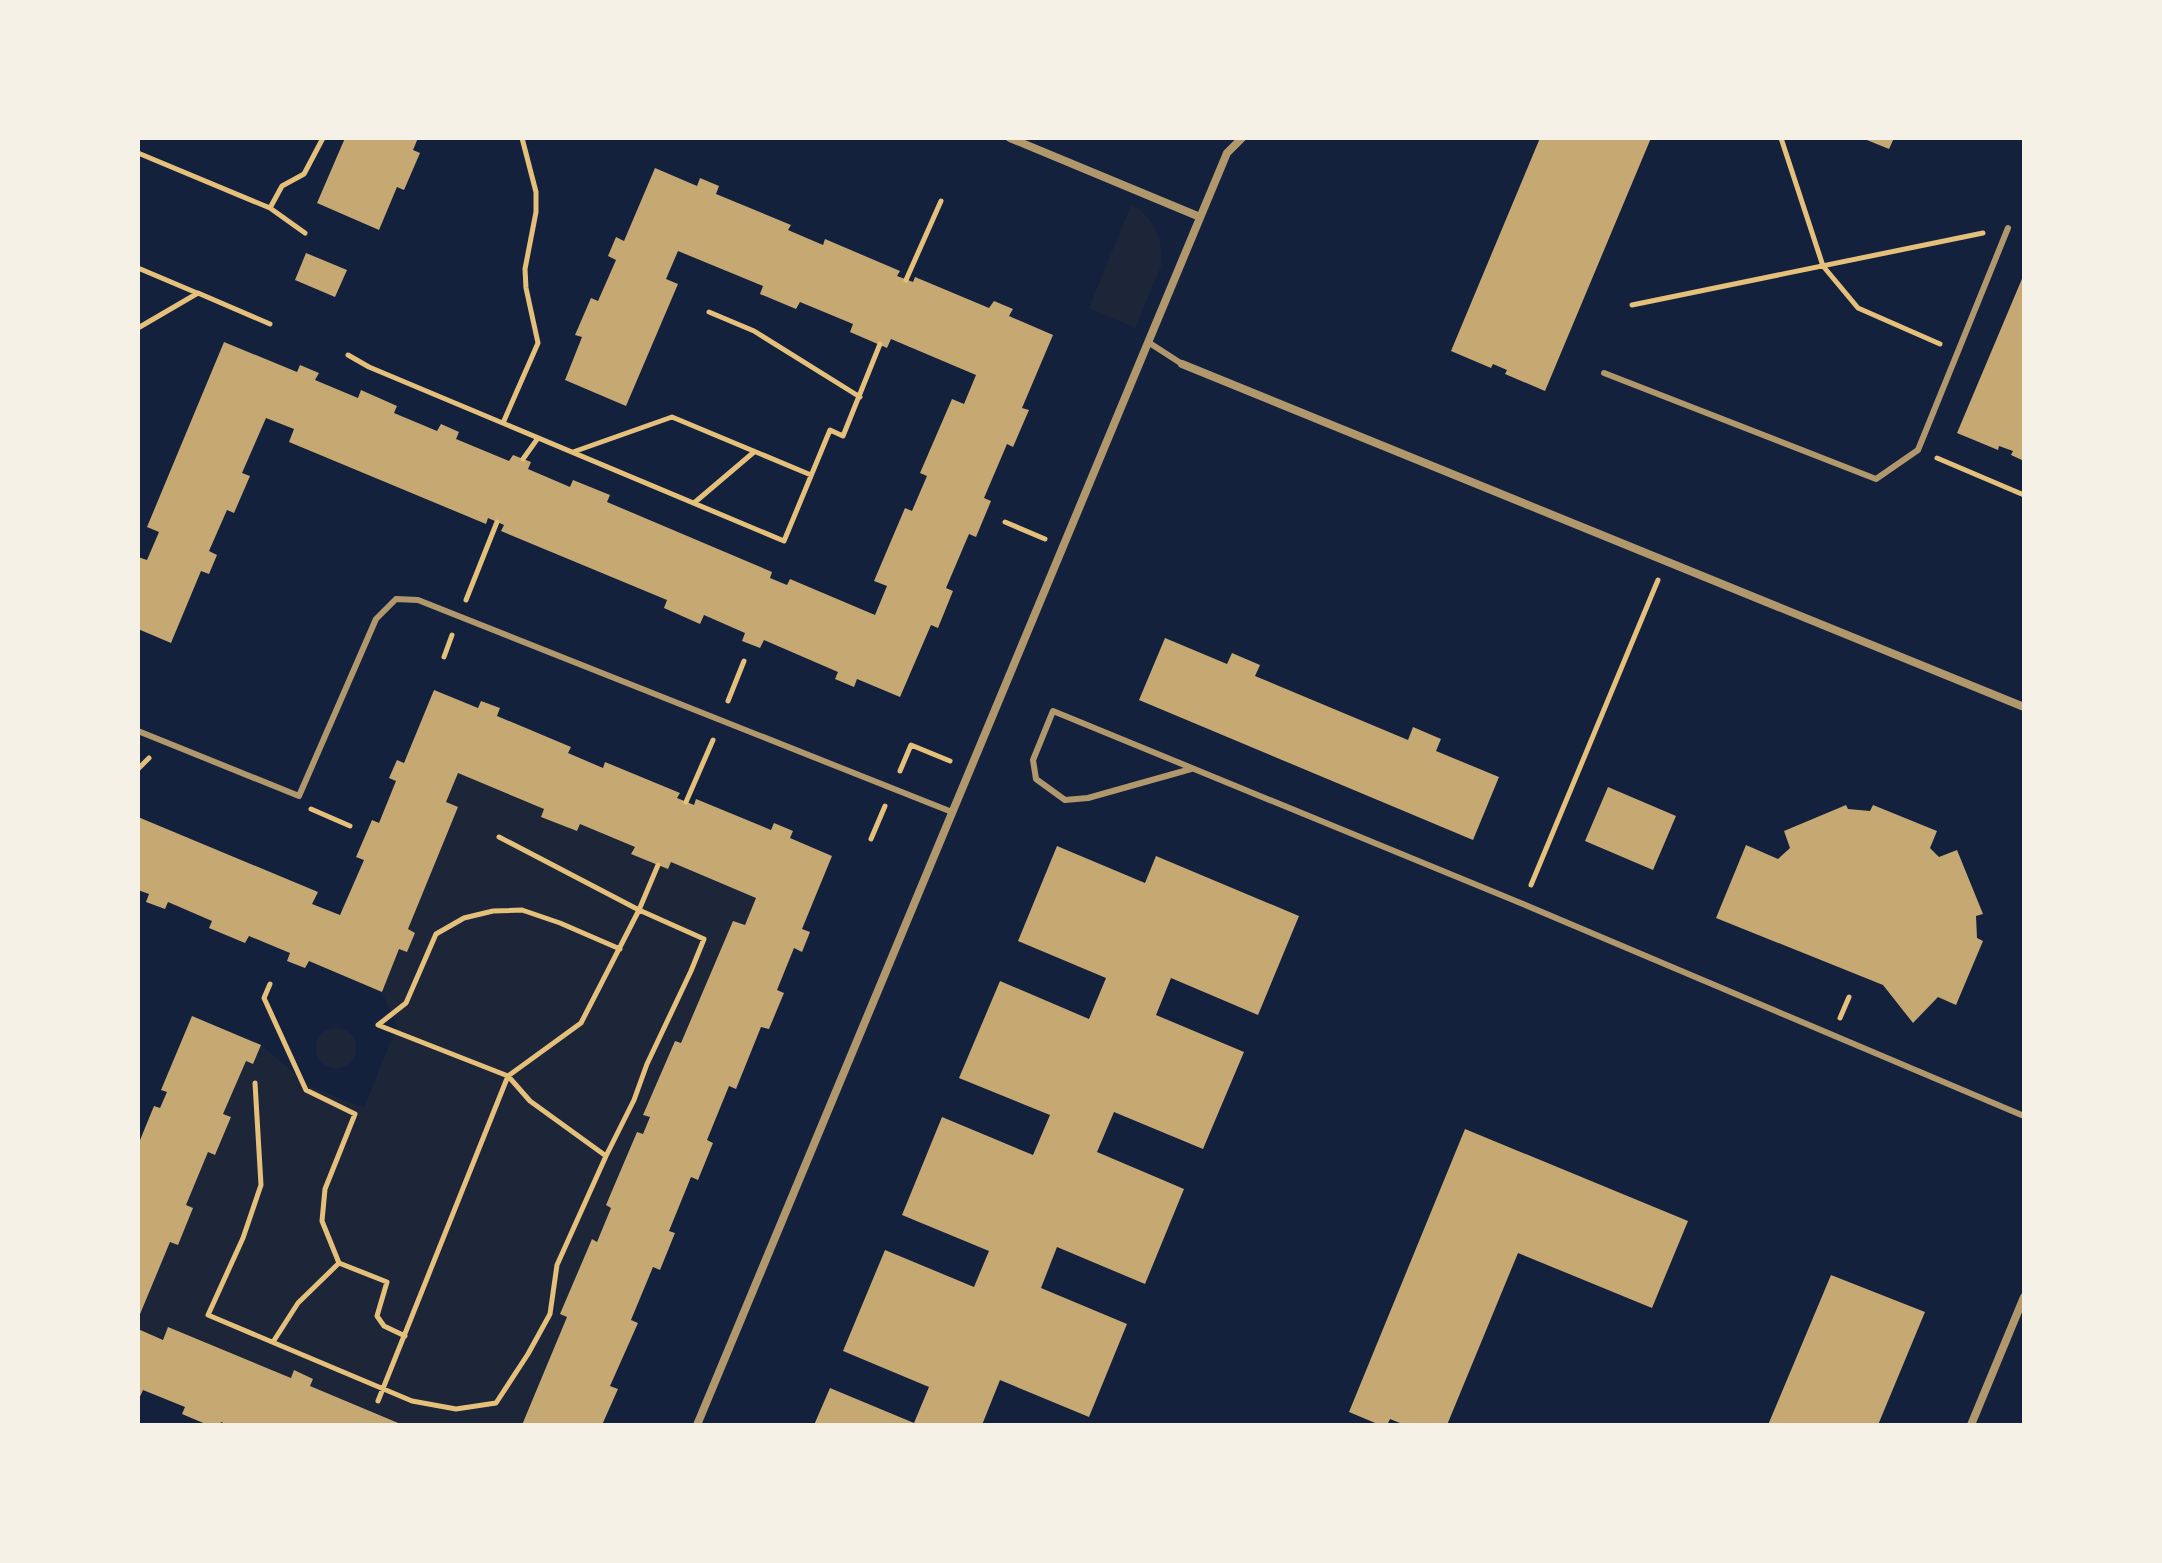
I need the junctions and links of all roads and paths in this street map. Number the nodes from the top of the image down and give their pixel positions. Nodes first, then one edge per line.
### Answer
1 (323, 138) edge
2 (522, 138) edge
3 (1010, 138) edge
4 (1242, 138) edge
5 (1781, 138) edge
6 (138, 153) edge
7 (941, 201) dead end
8 (270, 208) junction
9 (1200, 217) junction
10 (2008, 228) joint
11 (305, 233) dead end
12 (1823, 266) junction
13 (138, 268) edge
14 (906, 280) dead end
15 (198, 293) junction
16 (1632, 305) dead end
17 (709, 312) dead end
18 (270, 324) dead end
19 (138, 328) edge
20 (1148, 342) junction
21 (880, 344) dead end
22 (1956, 351) junction
23 (348, 355) dead end
24 (1182, 364) joint
25 (1604, 373) dead end
26 (860, 397) junction
27 (503, 423) junction
28 (538, 438) junction
29 (1918, 450) junction
30 (572, 452) junction
31 (755, 452) junction
32 (523, 459) dead end
33 (811, 475) junction
34 (2024, 495) edge
35 (694, 503) junction
36 (497, 522) dead end
37 (1005, 522) dead end
38 (1063, 546) junction
39 (1666, 561) junction
40 (460, 616) junction
41 (444, 657) dead end
42 (2024, 707) edge
43 (138, 731) edge
44 (702, 766) dead end
45 (1191, 769) junction
46 (299, 796) junction
47 (686, 802) dead end
48 (952, 812) junction
49 (350, 826) dead end
50 (499, 837) dead end
51 (658, 865) dead end
52 (1523, 904) junction
53 (639, 910) junction
54 (620, 949) junction
55 (270, 984) dead end
56 (508, 1076) junction
57 (255, 1083) dead end
58 (2024, 1116) edge
59 (606, 1156) junction
60 (339, 1263) junction
61 (2024, 1297) edge
62 (405, 1336) junction
63 (273, 1342) junction
64 (384, 1389) junction
65 (378, 1401) dead end
66 (697, 1425) edge
67 (1971, 1425) edge

1 - 8 path
2 - 27 path
3 - 9 street
4 - 9 street
5 - 12 path
6 - 8 path
7 - 14 path
8 - 11 path
9 - 20 street
10 - 12 path
10 - 22 lane
12 - 16 path
12 - 22 path
13 - 15 path
15 - 18 path
15 - 19 path
17 - 26 path
20 - 24 lane
20 - 38 street
21 - 26 path
22 - 29 lane
23 - 27 path
24 - 39 street
25 - 29 lane
26 - 33 path
27 - 28 path
28 - 30 path
28 - 32 path
29 - 34 path
30 - 31 path
30 - 35 path
31 - 33 path
31 - 35 path
33 - 35 path
36 - 40 path
37 - 38 path
38 - 48 street
39 - 42 street
39 - 52 path
40 - 41 path
40 - 46 lane
40 - 48 lane
43 - 46 lane
44 - 47 path
45 - 45 lane
45 - 52 lane
46 - 49 path
48 - 66 street
50 - 53 path
51 - 53 path
52 - 58 lane
53 - 54 path
53 - 59 path
54 - 56 path
54 - 56 path
55 - 60 path
56 - 59 path
56 - 62 path
57 - 63 path
59 - 64 path
60 - 62 path
60 - 63 path
61 - 67 street
62 - 64 path
63 - 64 path
64 - 65 path

